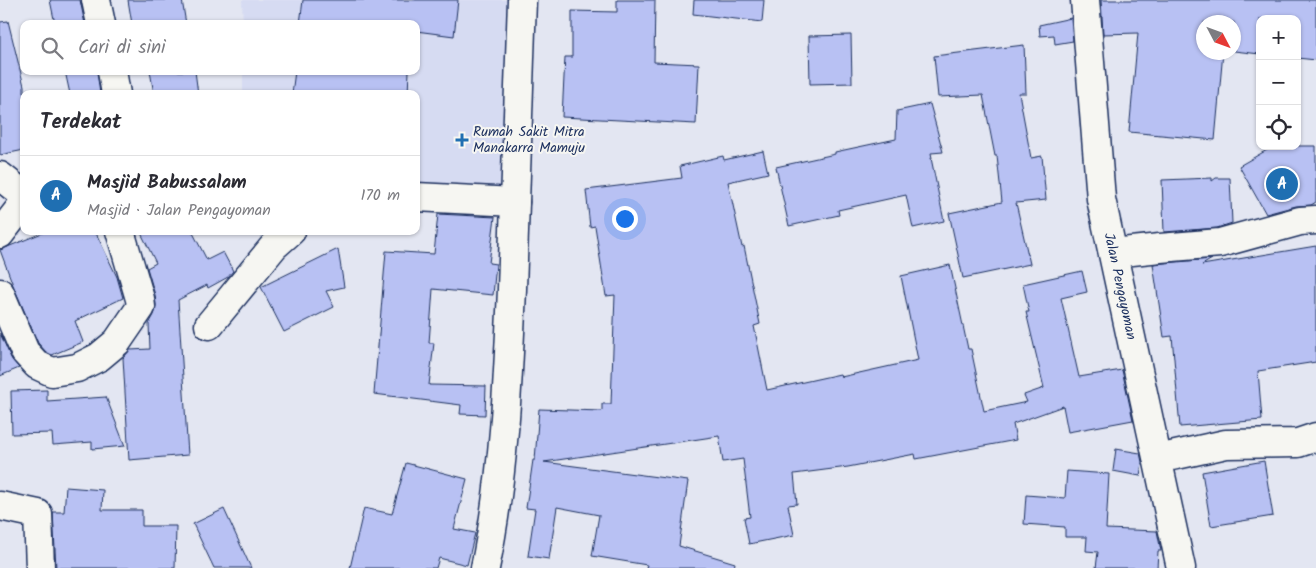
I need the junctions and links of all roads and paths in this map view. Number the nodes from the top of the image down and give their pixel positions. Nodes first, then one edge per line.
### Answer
1 (96, 0) edge
2 (522, 0) edge
3 (1085, 0) edge
4 (100, 20) edge
5 (113, 75) edge
6 (115, 90) edge
7 (0, 176) edge
8 (20, 192) edge
9 (420, 197) edge
10 (515, 202) junction
11 (20, 208) edge
12 (1316, 220) edge
13 (0, 234) edge
14 (121, 235) edge
15 (286, 235) edge
16 (1113, 253) junction
17 (0, 294) edge
18 (208, 325) dead end
19 (1316, 437) edge
20 (1158, 459) junction
21 (0, 506) edge
22 (40, 568) edge
23 (485, 568) edge
24 (1181, 568) edge

1 - 4 street
2 - 10 street
3 - 16 street, Jalan Pengayoman
5 - 6 street
7 - 8 street
9 - 10 street
10 - 23 street
11 - 13 street
12 - 16 street
14 - 17 street
15 - 18 street
16 - 20 street, Jalan Pengayoman
19 - 20 street
20 - 24 street, Jalan Pengayoman
21 - 22 street

